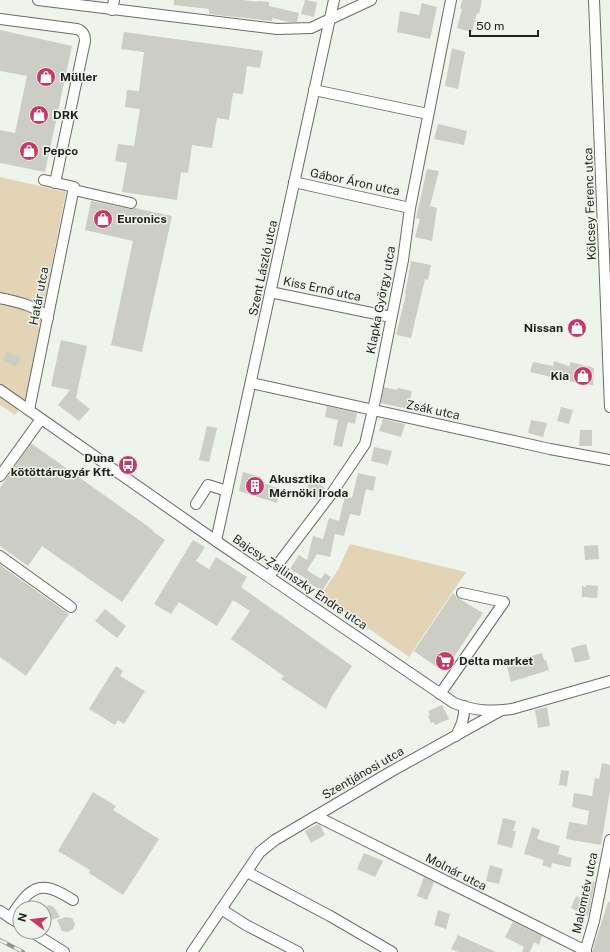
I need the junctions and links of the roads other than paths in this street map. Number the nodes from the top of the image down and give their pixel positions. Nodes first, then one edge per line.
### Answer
1 (38, 0) edge
2 (334, 0) edge
3 (371, 0) edge
4 (451, 0) edge
5 (594, 0) edge
6 (113, 5) edge
7 (0, 19) edge
8 (329, 20) junction
9 (314, 90) junction
10 (428, 114) junction
11 (605, 160) edge
12 (44, 180) dead end
13 (55, 182) junction
14 (294, 182) junction
15 (74, 188) junction
16 (131, 202) dead end
17 (410, 208) junction
18 (270, 292) junction
19 (0, 298) edge
20 (391, 317) junction
21 (48, 318) junction
22 (252, 383) junction
23 (0, 390) edge
24 (610, 407) edge
25 (29, 410) junction
26 (373, 410) junction
27 (41, 419) junction
28 (610, 460) edge
29 (0, 476) edge
30 (227, 491) junction
31 (196, 504) dead end
32 (216, 541) junction
33 (0, 556) edge
34 (269, 576) junction
35 (462, 593) dead end
36 (71, 607) dead end
37 (610, 682) edge
38 (440, 694) junction
39 (464, 706) junction
40 (502, 710) junction
41 (456, 736) junction
42 (316, 816) junction
43 (610, 840) edge
44 (247, 872) junction
45 (73, 900) dead end
46 (221, 910) junction
47 (0, 911) edge
48 (10, 918) joint
49 (45, 940) edge
50 (585, 951) edge
51 (64, 952) edge
52 (192, 952) edge
53 (298, 952) edge
54 (392, 952) edge

1 - 6 street
2 - 8 street, Szent László utca
3 - 8 street
4 - 10 street, Klapka György utca
5 - 11 street, Kölcsey Ferenc utca
6 - 8 street
7 - 13 street
8 - 9 street, Szent László utca
9 - 10 street
9 - 14 street, Szent László utca
10 - 17 street, Klapka György utca
11 - 24 street, Kölcsey Ferenc utca
12 - 13 street
13 - 15 street
14 - 17 street, Gábor Áron utca
14 - 18 street, Szent László utca
15 - 16 street
15 - 21 street, Határ utca
17 - 20 street, Klapka György utca
18 - 20 street, Kiss Ernő utca
18 - 22 street, Szent László utca
19 - 21 street
20 - 26 street, Klapka György utca
21 - 25 street, Határ utca
22 - 26 street, Zsák utca
22 - 30 street, Szent László utca
23 - 25 street, Bajcsy-Zsilinszky Endre utca
25 - 27 street, Bajcsy-Zsilinszky Endre utca
26 - 28 street, Zsák utca
26 - 34 street, Klapka György utca
27 - 29 street
27 - 32 street, Bajcsy-Zsilinszky Endre utca
30 - 31 street
30 - 32 street, Szent László utca
32 - 34 street, Bajcsy-Zsilinszky Endre utca
33 - 36 street
34 - 38 street, Bajcsy-Zsilinszky Endre utca
35 - 38 street
37 - 40 street, Bajcsy-Zsilinszky Endre utca
38 - 39 street, Bajcsy-Zsilinszky Endre utca
39 - 40 street, Bajcsy-Zsilinszky Endre utca
39 - 41 street
40 - 41 street, Szentjánosi utca
41 - 42 street, Szentjánosi utca
42 - 44 street, Szentjánosi utca
42 - 50 street, Molnár utca
43 - 50 street, Malomrév utca
44 - 46 street, Szentjánosi utca
44 - 54 street
45 - 48 street
46 - 52 street, Szentjánosi utca
46 - 53 street
47 - 48 street
49 - 51 street

